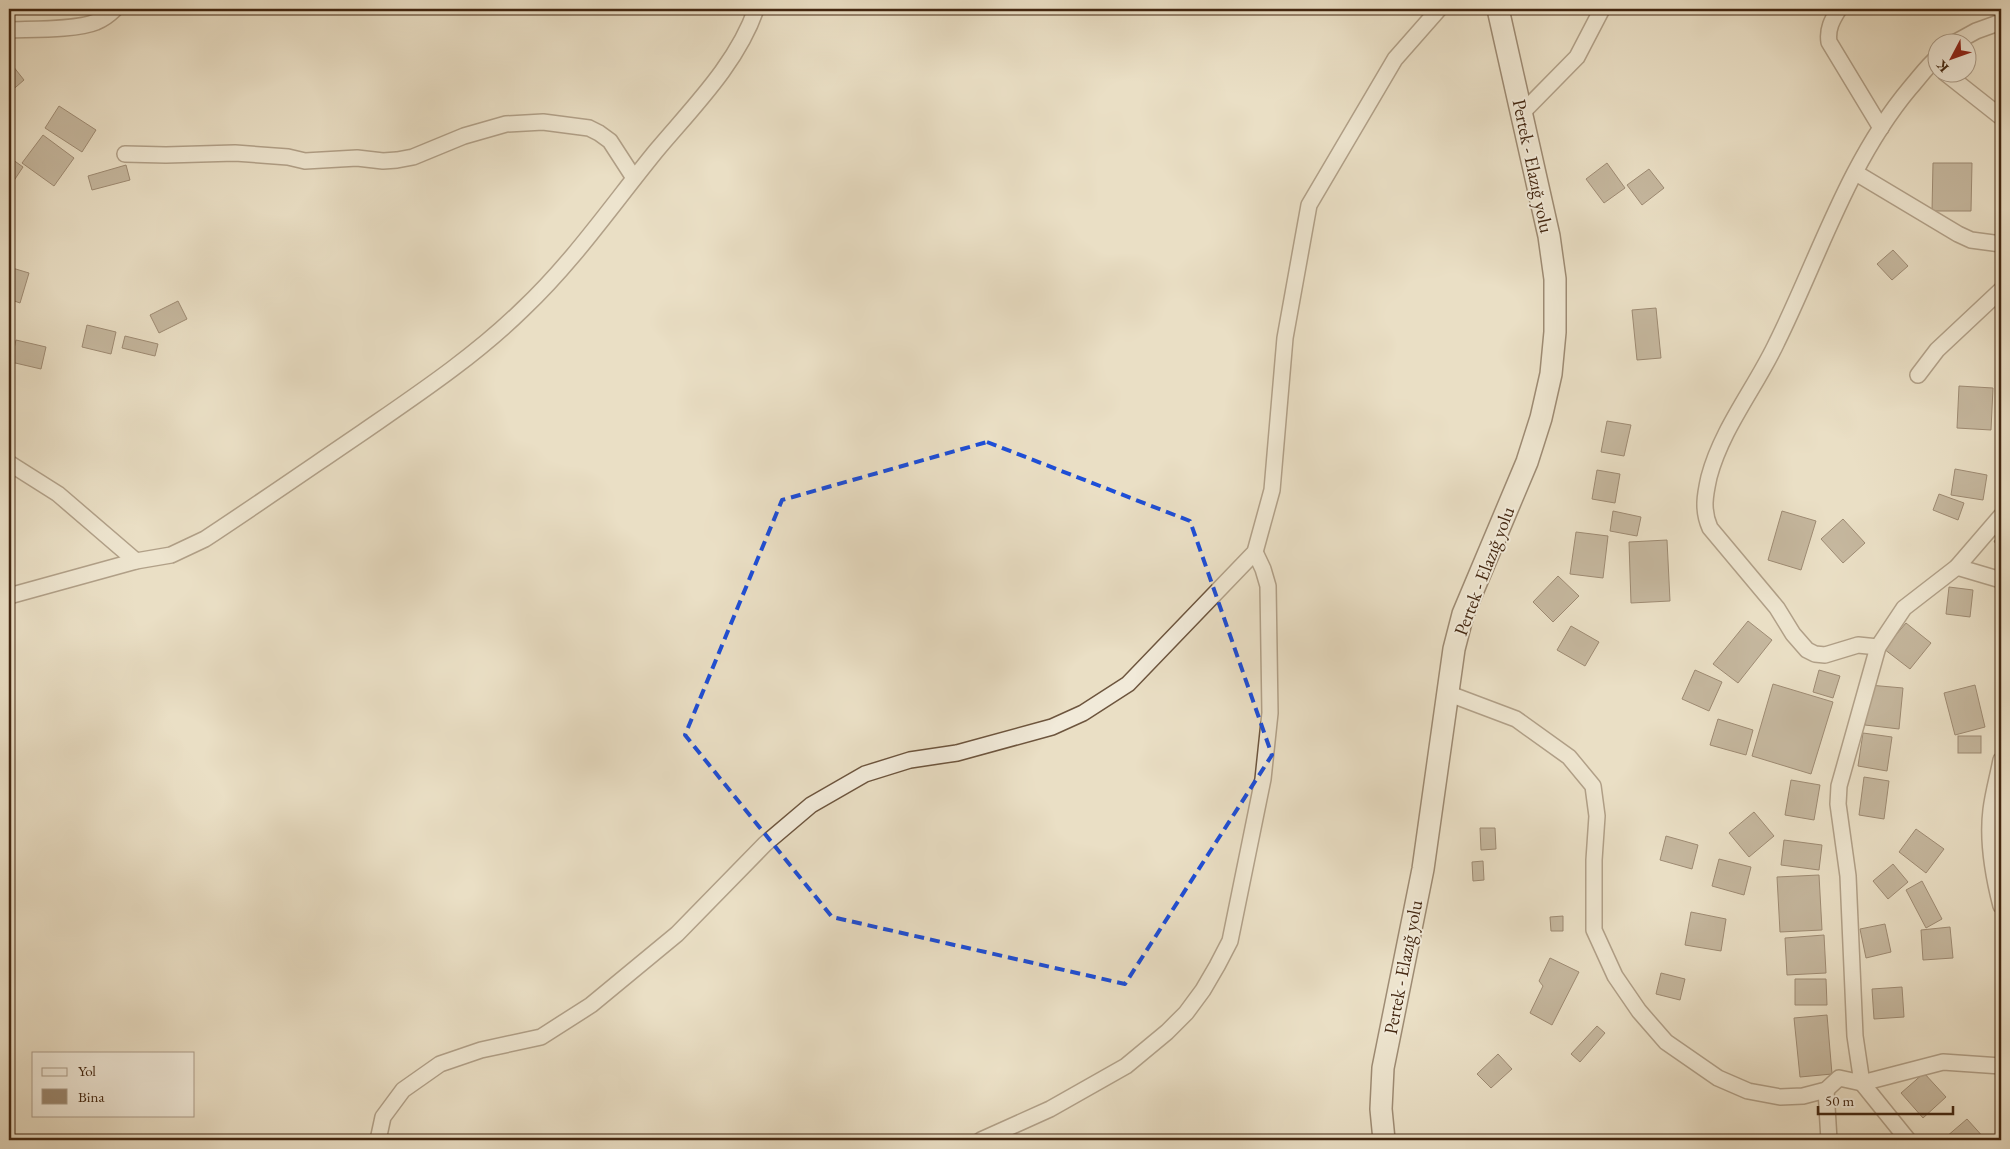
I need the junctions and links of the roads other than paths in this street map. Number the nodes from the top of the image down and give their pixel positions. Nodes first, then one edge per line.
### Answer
1 (115, 9) edge
2 (756, 9) edge
3 (1439, 9) edge
4 (1498, 9) edge
5 (1602, 9) edge
6 (1839, 9) edge
7 (2001, 22) edge
8 (9, 30) edge
9 (1974, 32) edge
10 (1928, 70) edge
11 (1957, 82) edge
12 (1522, 113) junction
13 (2001, 117) edge
14 (1881, 128) junction
15 (125, 154) dead end
16 (1856, 173) junction
17 (634, 178) junction
18 (2001, 244) edge
19 (2001, 290) edge
20 (1918, 375) dead end
21 (9, 463) edge
22 (2001, 516) edge
23 (1255, 552) junction
24 (136, 561) junction
25 (1958, 567) junction
26 (2001, 580) edge
27 (9, 596) edge
28 (1878, 647) junction
29 (1447, 693) junction
30 (2001, 760) edge
31 (2001, 906) edge
32 (2001, 1066) edge
33 (1862, 1083) junction
34 (1826, 1090) junction
35 (378, 1140) edge
36 (981, 1140) edge
37 (1384, 1140) edge
38 (1829, 1140) edge
39 (1908, 1140) edge

1 - 8 street
2 - 17 street
3 - 23 street
4 - 12 main road, Pertek - Elazığ yolu
5 - 12 street
6 - 14 street
7 - 9 street
10 - 14 street
11 - 13 street
12 - 29 main road, Pertek - Elazığ yolu
14 - 16 street
15 - 17 street
16 - 18 street
16 - 28 street
17 - 24 street
19 - 20 street
21 - 24 street
22 - 25 street
23 - 35 street
23 - 36 street
24 - 27 street
25 - 26 street
25 - 28 street
28 - 33 street
29 - 34 street
29 - 37 main road, Pertek - Elazığ yolu
30 - 31 street
32 - 33 street
33 - 34 street
33 - 39 street
34 - 38 street

